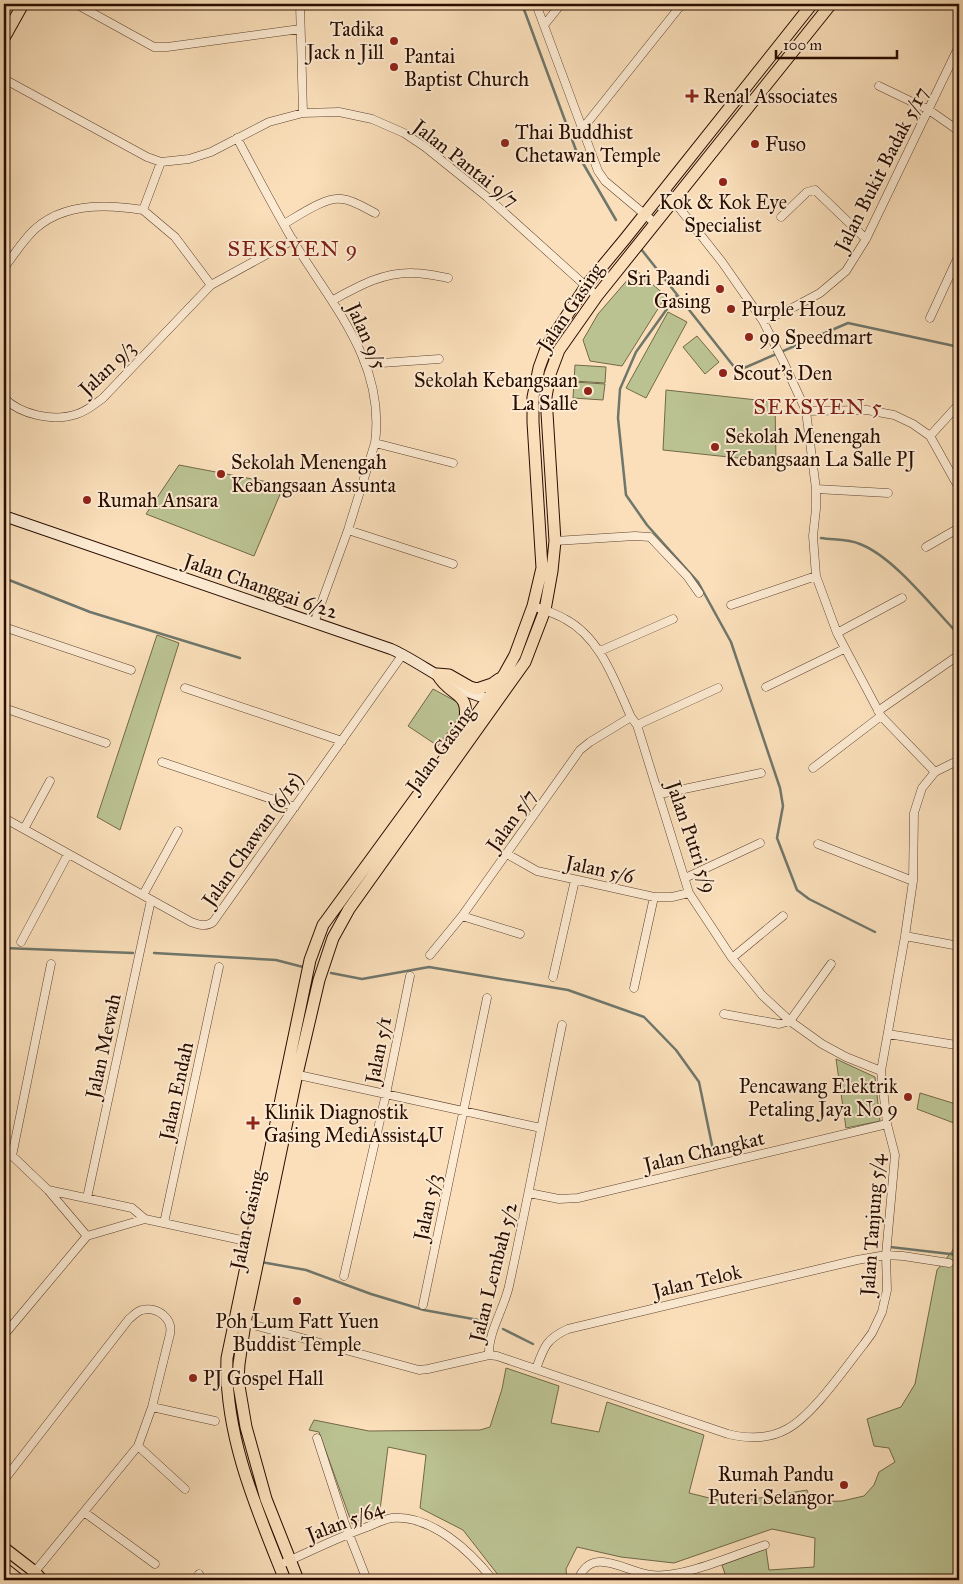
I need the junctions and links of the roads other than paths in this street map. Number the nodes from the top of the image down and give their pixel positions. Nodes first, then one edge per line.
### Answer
1 (23, 4) edge
2 (76, 4) edge
3 (300, 4) edge
4 (536, 4) edge
5 (561, 4) edge
6 (682, 4) edge
7 (812, 4) edge
8 (830, 4) edge
9 (545, 24) junction
10 (300, 28) junction
11 (4, 38) edge
12 (959, 46) edge
13 (4, 79) edge
14 (879, 86) dead end
15 (929, 110) junction
16 (303, 113) junction
17 (583, 128) junction
18 (959, 131) edge
19 (237, 138) junction
20 (162, 162) junction
21 (664, 190) junction
22 (674, 201) junction
23 (143, 210) junction
24 (375, 213) dead end
25 (644, 214) junction
26 (781, 218) dead end
27 (655, 223) junction
28 (284, 224) junction
29 (866, 239) junction
30 (293, 240) junction
31 (959, 256) edge
32 (4, 268) edge
33 (448, 278) dead end
34 (211, 285) junction
35 (586, 286) junction
36 (596, 296) junction
37 (333, 300) junction
38 (930, 318) dead end
39 (763, 321) junction
40 (439, 359) dead end
41 (367, 364) junction
42 (4, 398) edge
43 (959, 404) edge
44 (806, 411) junction
45 (930, 436) junction
46 (374, 443) junction
47 (453, 463) dead end
48 (959, 488) edge
49 (816, 489) junction
50 (888, 493) dead end
51 (4, 516) edge
52 (959, 528) edge
53 (348, 530) junction
54 (555, 542) junction
55 (926, 547) dead end
56 (453, 564) dead end
57 (816, 576) junction
58 (699, 593) dead end
59 (902, 598) dead end
60 (731, 605) dead end
61 (533, 606) junction
62 (545, 610) junction
63 (673, 619) dead end
64 (314, 623) junction
65 (4, 627) edge
66 (837, 633) junction
67 (844, 649) junction
68 (600, 651) junction
69 (403, 654) junction
70 (959, 655) edge
71 (132, 670) dead end
72 (506, 673) junction
73 (437, 674) junction
74 (766, 687) dead end
75 (185, 688) dead end
76 (718, 688) dead end
77 (501, 696) junction
78 (488, 699) junction
79 (4, 708) edge
80 (880, 714) junction
81 (631, 716) junction
82 (637, 725) junction
83 (461, 735) junction
84 (342, 741) junction
85 (106, 743) dead end
86 (959, 760) edge
87 (162, 762) dead end
88 (813, 768) dead end
89 (935, 772) junction
90 (761, 773) dead end
91 (50, 781) dead end
92 (660, 794) junction
93 (295, 808) junction
94 (4, 818) edge
95 (24, 829) junction
96 (178, 831) dead end
97 (760, 843) dead end
98 (818, 844) dead end
99 (68, 854) junction
100 (507, 854) junction
101 (685, 878) junction
102 (575, 880) junction
103 (914, 881) junction
104 (689, 893) junction
105 (143, 895) junction
106 (654, 897) junction
107 (151, 900) junction
108 (462, 916) junction
109 (783, 916) dead end
110 (520, 934) dead end
111 (905, 936) junction
112 (21, 942) dead end
113 (959, 946) edge
114 (430, 955) dead end
115 (732, 958) junction
116 (50, 964) dead end
117 (831, 964) dead end
118 (219, 967) dead end
119 (410, 976) dead end
120 (553, 977) dead end
121 (634, 988) dead end
122 (487, 998) dead end
123 (724, 1014) dead end
124 (790, 1022) junction
125 (562, 1025) dead end
126 (888, 1034) junction
127 (956, 1045) dead end
128 (881, 1071) junction
129 (291, 1073) junction
130 (386, 1094) junction
131 (463, 1111) junction
132 (887, 1124) junction
133 (541, 1128) junction
134 (4, 1148) edge
135 (12, 1156) junction
136 (48, 1190) junction
137 (529, 1193) junction
138 (87, 1198) junction
139 (145, 1219) junction
140 (164, 1223) junction
141 (87, 1236) junction
142 (250, 1242) junction
143 (262, 1244) junction
144 (886, 1255) junction
145 (948, 1263) dead end
146 (344, 1276) dead end
147 (423, 1304) dead end
148 (239, 1322) junction
149 (4, 1335) edge
150 (489, 1356) junction
151 (536, 1369) junction
152 (152, 1407) junction
153 (215, 1421) dead end
154 (317, 1438) dead end
155 (138, 1446) junction
156 (4, 1480) edge
157 (185, 1489) dead end
158 (84, 1512) junction
159 (348, 1534) junction
160 (765, 1545) dead end
161 (4, 1548) edge
162 (290, 1560) junction
163 (155, 1564) dead end
164 (279, 1564) junction
165 (4, 1568) edge
166 (35, 1578) edge
167 (19, 1580) edge
168 (285, 1580) edge
169 (298, 1580) edge
170 (367, 1580) edge
171 (493, 1580) edge
172 (578, 1580) edge

1 - 11 main road
2 - 10 street
3 - 10 street
4 - 9 street
5 - 9 street
6 - 17 street
7 - 21 main road, Jalan Gasing
8 - 22 main road, Jalan Gasing
9 - 17 street
10 - 16 street
12 - 15 street, Jalan Bukit Badak 5/17
13 - 20 street, Jalan Pantai 9/7
14 - 15 street
15 - 18 street
15 - 29 street, Jalan Bukit Badak 5/17
16 - 19 street, Jalan Pantai 9/7
16 - 35 street, Jalan Pantai 9/7
17 - 25 street
19 - 20 street, Jalan Pantai 9/7
19 - 28 street, Jalan 9/5
20 - 23 street
21 - 22 street
21 - 25 main road, Jalan Gasing
22 - 27 main road, Jalan Gasing
22 - 39 street
23 - 32 street
23 - 34 street
24 - 28 street
25 - 27 street
25 - 35 main road, Jalan Gasing
26 - 29 street
27 - 36 main road, Jalan Gasing
28 - 30 street, Jalan 9/5
29 - 39 street, Jalan Bukit Badak 5/17
30 - 34 street, Jalan 9/3
30 - 37 street, Jalan 9/5
31 - 38 street
33 - 37 street
34 - 42 street, Jalan 9/3
35 - 36 street, Jalan Pantai 9/7
35 - 61 main road, Jalan Gasing
36 - 54 main road, Jalan Gasing
37 - 41 street, Jalan 9/5
39 - 44 street
40 - 41 street
41 - 46 street, Jalan 9/5
43 - 45 street
44 - 45 street
44 - 49 street
45 - 48 street
46 - 47 street
46 - 53 street, Jalan 9/5
49 - 50 street
49 - 57 street
51 - 64 street, Jalan Changgai 6/22
52 - 55 street
53 - 56 street
53 - 64 street, Jalan 9/5
54 - 58 street
54 - 62 main road, Jalan Gasing
57 - 60 street
57 - 66 street
59 - 66 street
61 - 62 street, Jalan Putri 5/9
61 - 72 main road, Jalan Gasing
62 - 68 street, Jalan Putri 5/9
62 - 77 main road, Jalan Gasing
63 - 68 street
64 - 69 street, Jalan Changgai 6/22
65 - 71 street
66 - 67 street
67 - 74 street
67 - 80 street
68 - 81 street, Jalan Putri 5/9
69 - 73 street, Jalan Changgai 6/22
69 - 84 street, Jalan Chawan (6/15)
70 - 80 street
72 - 73 main road
72 - 78 main road, Jalan Gasing
73 - 78 street, Jalan Changgai 6/22
73 - 83 main road
75 - 84 street
76 - 82 street
77 - 78 street
77 - 129 main road, Jalan Gasing
78 - 83 main road, Jalan Gasing
79 - 85 street
80 - 88 street
80 - 89 street
81 - 82 street, Jalan Putri 5/9
81 - 100 street, Jalan 5/7
82 - 92 street, Jalan Putri 5/9
83 - 129 main road, Jalan Gasing
84 - 93 street, Jalan Chawan (6/15)
86 - 89 street, Jalan Tanjung 5/4
87 - 93 street
89 - 103 street, Jalan Tanjung 5/4
90 - 92 street
91 - 95 street
92 - 101 street, Jalan Putri 5/9
93 - 107 street, Jalan Chawan (6/15)
94 - 95 street, Jalan Chawan (6/15)
95 - 99 street, Jalan Chawan (6/15)
96 - 105 street
97 - 101 street
98 - 103 street
99 - 105 street, Jalan Chawan (6/15)
99 - 112 street
100 - 102 street, Jalan 5/6
100 - 108 street, Jalan 5/7
101 - 104 street, Jalan Putri 5/9
102 - 106 street, Jalan 5/6
102 - 120 street
103 - 111 street, Jalan Tanjung 5/4
104 - 106 street, Jalan 5/6
104 - 115 street, Jalan Putri 5/9
105 - 107 street, Jalan Chawan (6/15)
106 - 121 street
107 - 138 street, Jalan Mewah
108 - 110 street
108 - 114 street, Jalan 5/7
109 - 115 street
111 - 113 street
111 - 126 street, Jalan Tanjung 5/4
115 - 124 street, Jalan Putri 5/9
116 - 135 street
117 - 124 street
118 - 140 street, Jalan Endah
119 - 130 street, Jalan 5/1
122 - 131 street, Jalan 5/3
123 - 124 street
124 - 128 street, Jalan Putri 5/9
125 - 133 street, Jalan Lembah 5/2
126 - 127 street
126 - 128 street, Jalan Tanjung 5/4
128 - 132 street, Jalan Tanjung 5/4
129 - 130 street
129 - 142 main road, Jalan Gasing
129 - 143 main road, Jalan Gasing
130 - 131 street
130 - 146 street, Jalan 5/1
131 - 133 street
131 - 147 street, Jalan 5/3
132 - 137 street, Jalan Changkat
132 - 144 street, Jalan Tanjung 5/4
133 - 137 street, Jalan Lembah 5/2
134 - 135 street
135 - 136 street
136 - 138 street
136 - 141 street
137 - 150 street, Jalan Lembah 5/2
138 - 139 street
139 - 140 street
139 - 141 street
140 - 142 street
141 - 149 street
142 - 143 street
142 - 148 main road, Jalan Gasing
143 - 148 main road, Jalan Gasing
144 - 145 street, Jalan Telok
144 - 151 street, Jalan Telok
144 - 151 street, Jalan Tanjung 5/4
148 - 150 street, Jalan Lembah 5/2
148 - 162 main road, Jalan Gasing
148 - 164 main road, Jalan Gasing
150 - 151 street, Jalan Tanjung 5/4
152 - 153 street
152 - 155 street
152 - 156 street
154 - 159 street
155 - 157 street
155 - 158 street
158 - 163 street
158 - 166 street
159 - 162 street, Jalan 5/64
159 - 170 street
159 - 171 street, Jalan 5/64
160 - 172 street
161 - 166 main road
162 - 164 street, Jalan 5/64
162 - 169 main road, Jalan Gasing
164 - 168 main road, Jalan Gasing
165 - 167 main road

